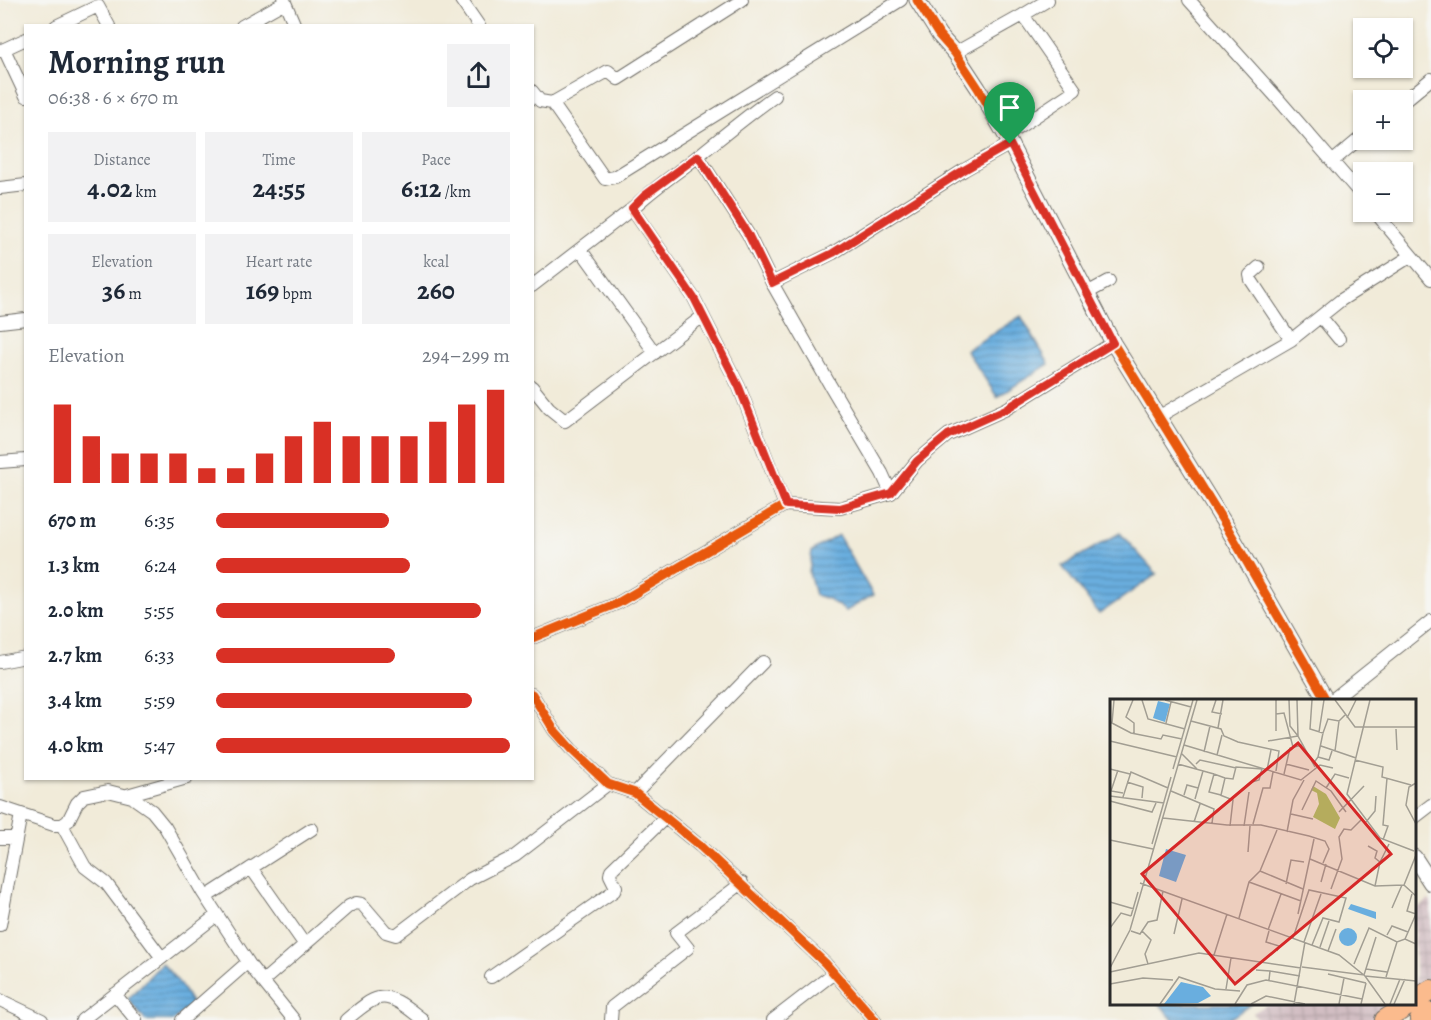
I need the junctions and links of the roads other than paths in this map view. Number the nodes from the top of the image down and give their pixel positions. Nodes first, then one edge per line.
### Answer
1 (461, 0) edge
2 (742, 0) edge
3 (901, 0) edge
4 (917, 0) edge
5 (1048, 0) edge
6 (1189, 0) edge
7 (285, 1) edge
8 (98, 3) edge
9 (1023, 15) junction
10 (60, 24) edge
11 (108, 24) edge
12 (245, 24) edge
13 (294, 24) edge
14 (477, 24) edge
15 (24, 40) edge
16 (2, 50) edge
17 (955, 53) junction
18 (1431, 79) edge
19 (24, 92) edge
20 (534, 94) edge
21 (1413, 94) edge
22 (775, 96) dead end
23 (552, 103) junction
24 (1008, 140) junction
25 (1353, 144) edge
26 (698, 156) junction
27 (1333, 161) junction
28 (24, 185) edge
29 (1353, 185) edge
30 (0, 188) edge
31 (632, 208) junction
32 (1383, 222) edge
33 (581, 250) junction
34 (1411, 256) junction
35 (1259, 267) dead end
36 (1431, 279) edge
37 (1109, 281) dead end
38 (772, 283) junction
39 (534, 285) edge
40 (1087, 293) junction
41 (703, 316) junction
42 (1321, 317) junction
43 (24, 319) edge
44 (0, 322) edge
45 (1339, 339) dead end
46 (1291, 340) junction
47 (1113, 343) junction
48 (655, 352) junction
49 (534, 389) edge
50 (1158, 417) junction
51 (24, 460) edge
52 (0, 462) edge
53 (891, 493) junction
54 (786, 505) junction
55 (1431, 621) edge
56 (534, 637) edge
57 (24, 657) edge
58 (0, 662) edge
59 (763, 662) dead end
60 (534, 697) edge
61 (1325, 699) edge
62 (1333, 699) edge
63 (179, 780) edge
64 (608, 784) junction
65 (635, 793) junction
66 (127, 795) junction
67 (1431, 805) edge
68 (0, 807) edge
69 (21, 814) junction
70 (1416, 816) edge
71 (666, 817) junction
72 (62, 825) junction
73 (312, 829) dead end
74 (0, 838) edge
75 (15, 838) junction
76 (1416, 860) edge
77 (251, 868) junction
78 (742, 883) junction
79 (1431, 884) edge
80 (206, 897) junction
81 (217, 915) junction
82 (0, 925) edge
83 (305, 945) junction
84 (162, 958) junction
85 (248, 962) junction
86 (834, 973) junction
87 (491, 977) dead end
88 (263, 981) junction
89 (1431, 990) edge
90 (115, 994) junction
91 (1416, 999) edge
92 (0, 1000) edge
93 (1408, 1005) edge
94 (1431, 1013) edge
95 (291, 1016) edge
96 (422, 1019) edge
97 (42, 1020) edge
98 (82, 1020) edge
99 (136, 1020) edge
100 (182, 1020) edge
101 (278, 1020) edge
102 (346, 1020) edge
103 (611, 1020) edge
104 (773, 1020) edge
105 (875, 1020) edge
106 (1385, 1020) edge
107 (1420, 1020) edge

1 - 14 street
2 - 23 street
3 - 23 street
4 - 17 street
5 - 9 street
6 - 27 street
7 - 12 street
7 - 13 street
8 - 10 street
8 - 11 street
9 - 17 street
9 - 24 street
15 - 16 street
16 - 19 street
17 - 24 street
18 - 21 street
20 - 23 street
22 - 26 street
24 - 38 street
24 - 40 street
25 - 27 street
26 - 31 street
26 - 38 street
27 - 29 street
28 - 30 street
31 - 33 street
31 - 41 street
32 - 34 street
33 - 39 street
33 - 48 street
34 - 36 street
34 - 42 street
35 - 46 street
37 - 40 street
38 - 53 street
40 - 47 street
41 - 48 street
41 - 54 street
42 - 45 street
42 - 46 street
43 - 44 street
46 - 50 street
47 - 50 street
47 - 53 street
48 - 49 street
50 - 61 street
51 - 52 street
53 - 54 street
54 - 56 street
55 - 62 street
57 - 58 street
59 - 65 street
60 - 64 street
63 - 66 street
64 - 65 street
64 - 83 street
65 - 71 street
66 - 72 street
66 - 80 street
67 - 70 street
68 - 69 street
69 - 72 street
69 - 75 street
71 - 78 street
71 - 87 street
72 - 84 street
73 - 77 street
74 - 75 street
75 - 82 street
76 - 79 street
77 - 80 street
77 - 83 street
78 - 86 street
78 - 103 street
80 - 81 street
81 - 84 street
81 - 85 street
83 - 88 street
84 - 90 street
85 - 88 street
85 - 100 street
86 - 104 street
86 - 105 street
88 - 95 street
89 - 91 main road
90 - 98 street
90 - 99 street
92 - 97 street
93 - 106 main road
94 - 107 main road
95 - 101 street
96 - 102 street

